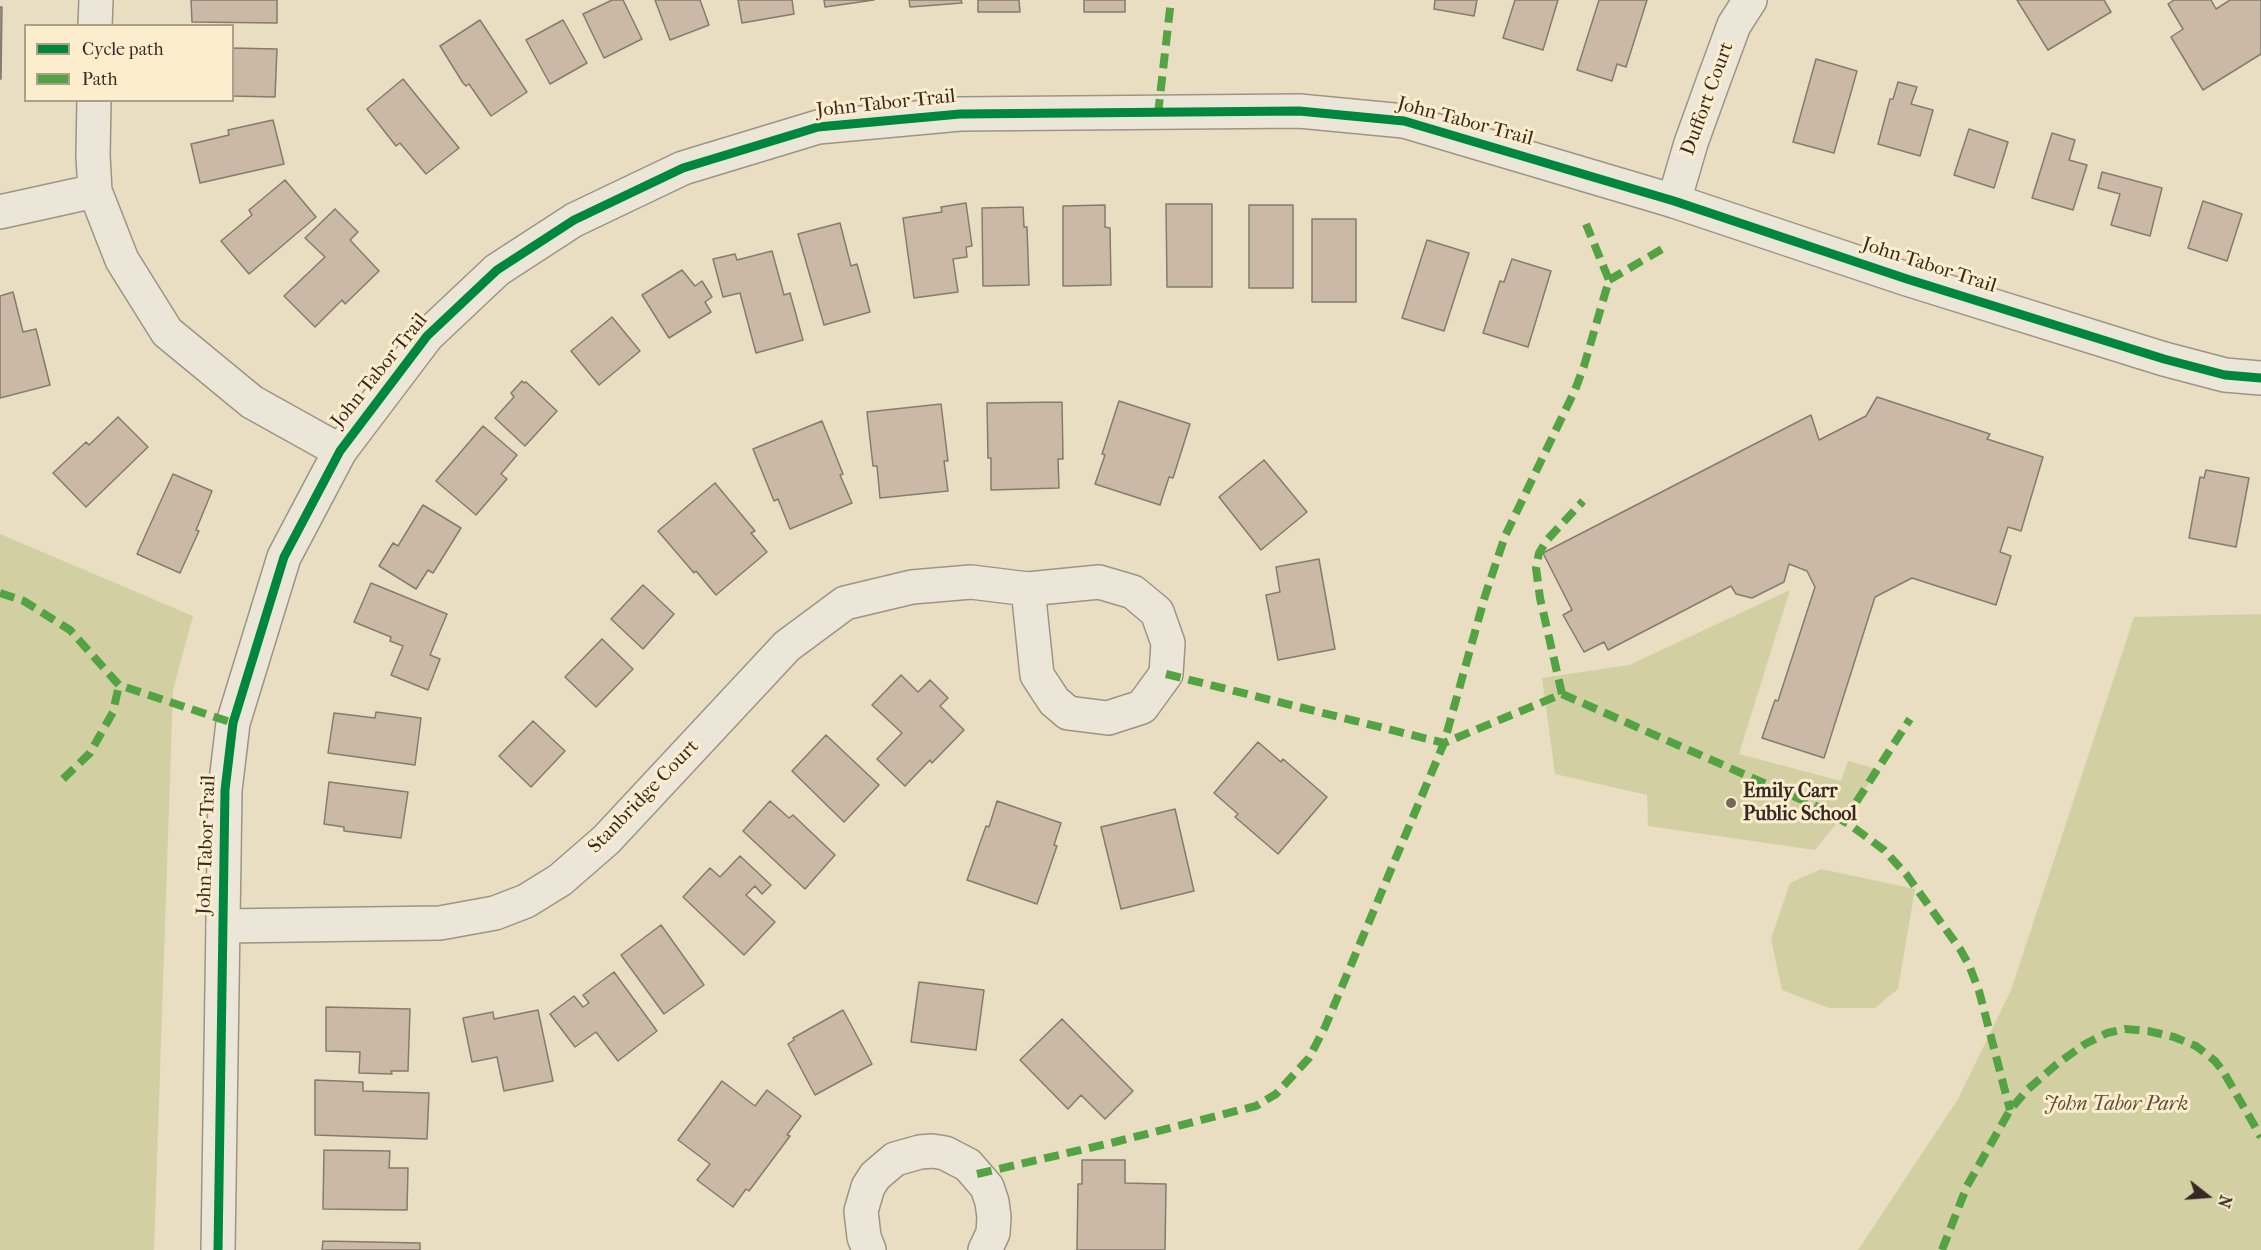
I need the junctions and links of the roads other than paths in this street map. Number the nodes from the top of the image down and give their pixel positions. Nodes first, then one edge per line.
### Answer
1 (96, 0) edge
2 (1749, 0) edge
3 (95, 24) edge
4 (94, 102) edge
5 (96, 191) junction
6 (1674, 201) junction
7 (0, 212) edge
8 (2261, 378) edge
9 (340, 451) junction
10 (1028, 589) junction
11 (223, 926) junction
12 (218, 1250) edge
13 (869, 1250) edge
14 (985, 1250) edge

1 - 3 street
2 - 6 street, Duffort Court
4 - 5 street
5 - 7 street
5 - 9 street
6 - 8 street, John Tabor Trail
6 - 9 street, John Tabor Trail
9 - 11 street, John Tabor Trail
10 - 10 street, Stanbridge Court
10 - 11 street, Stanbridge Court
11 - 12 street, John Tabor Trail
13 - 14 street

